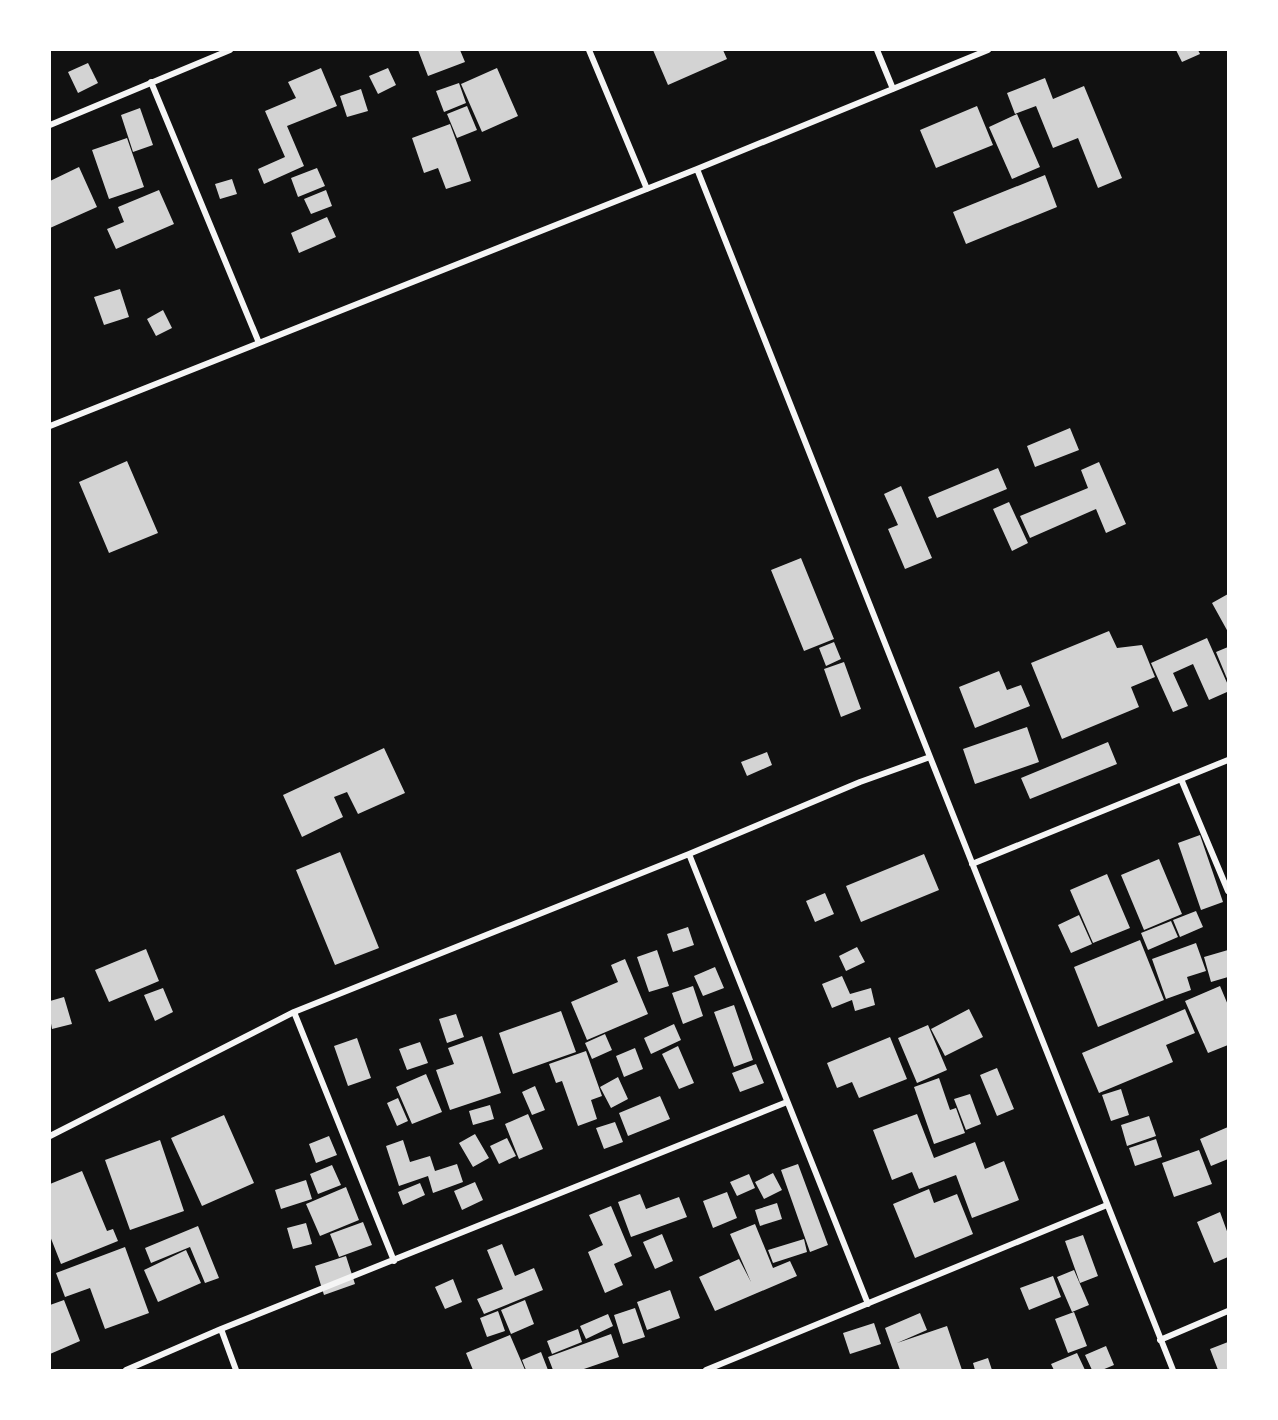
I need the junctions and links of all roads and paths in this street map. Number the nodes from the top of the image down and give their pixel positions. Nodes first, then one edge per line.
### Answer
1 (230, 50) edge
2 (589, 50) edge
3 (877, 50) edge
4 (988, 50) edge
5 (151, 82) junction
6 (893, 88) junction
7 (50, 125) edge
8 (697, 170) junction
9 (647, 189) junction
10 (259, 343) junction
11 (50, 426) edge
12 (930, 757) junction
13 (1228, 760) edge
14 (1181, 779) junction
15 (689, 854) junction
16 (972, 864) junction
17 (1228, 891) edge
18 (294, 1012) junction
19 (787, 1102) junction
20 (50, 1136) edge
21 (1107, 1205) junction
22 (394, 1261) junction
23 (868, 1304) junction
24 (1228, 1311) edge
25 (222, 1329) junction
26 (1160, 1340) junction
27 (126, 1371) edge
28 (236, 1371) edge
29 (706, 1371) edge
30 (1173, 1371) edge

1 - 5 street
2 - 9 street
3 - 6 street
4 - 6 street
5 - 7 street
5 - 10 street
6 - 8 street
8 - 9 street
8 - 12 street
9 - 10 street
10 - 11 street
12 - 15 street
12 - 16 street
13 - 14 street
14 - 16 street
14 - 17 street
15 - 18 street
15 - 19 street
16 - 21 street
18 - 20 street
18 - 22 street
19 - 22 street
19 - 23 street
21 - 23 street
21 - 26 street
22 - 25 street
23 - 29 street
24 - 26 street
25 - 27 street
25 - 28 street
26 - 30 street

